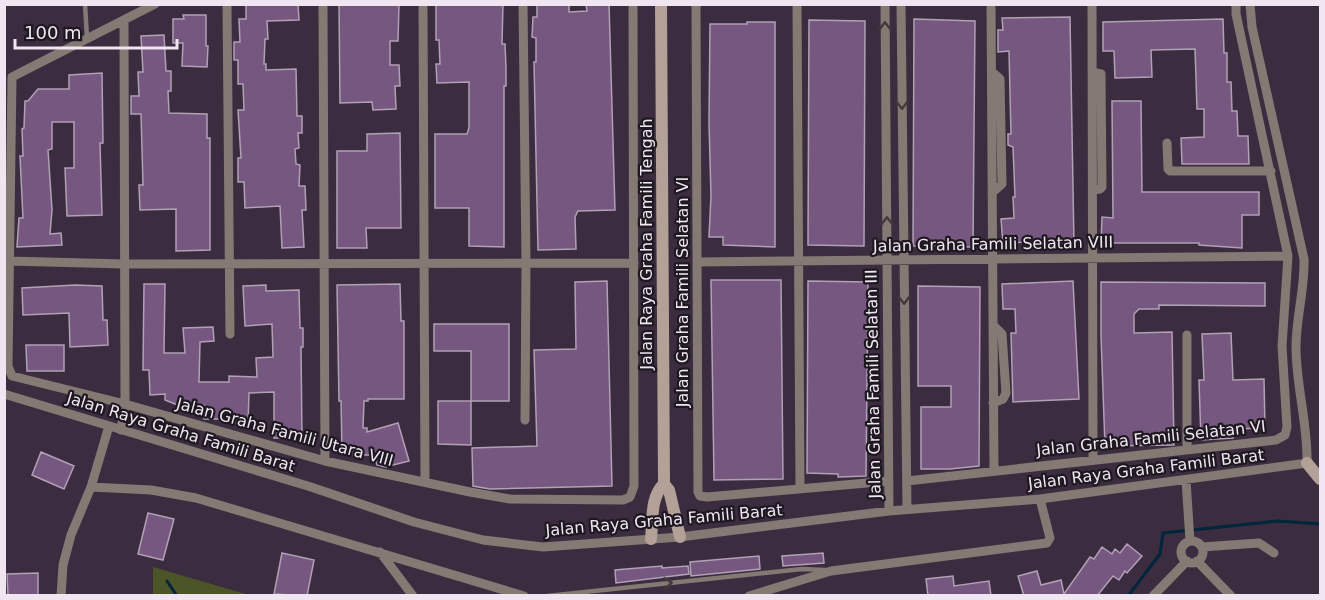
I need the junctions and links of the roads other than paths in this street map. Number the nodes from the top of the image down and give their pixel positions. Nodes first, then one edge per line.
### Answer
1 (85, 4) edge
2 (155, 4) edge
3 (227, 4) edge
4 (323, 4) edge
5 (423, 4) edge
6 (523, 4) edge
7 (633, 4) edge
8 (661, 4) edge
9 (696, 4) edge
10 (796, 4) edge
11 (885, 4) edge
12 (901, 4) edge
13 (991, 4) edge
14 (1092, 4) edge
15 (1236, 4) edge
16 (1250, 4) edge
17 (124, 21) junction
18 (87, 38) junction
19 (1167, 143) dead end
20 (1271, 171) junction
21 (1288, 256) junction
22 (1093, 258) junction
23 (993, 259) junction
24 (887, 260) junction
25 (904, 260) junction
26 (8, 261) junction
27 (798, 261) junction
28 (526, 262) junction
29 (698, 262) junction
30 (325, 263) junction
31 (425, 263) junction
32 (633, 263) junction
33 (125, 264) junction
34 (229, 264) junction
35 (230, 334) dead end
36 (1187, 335) dead end
37 (5, 394) edge
38 (125, 404) junction
39 (525, 420) dead end
40 (110, 426) junction
41 (121, 430) junction
42 (1187, 449) junction
43 (1093, 459) junction
44 (325, 461) junction
45 (1307, 463) junction
46 (994, 471) junction
47 (1320, 479) edge
48 (907, 480) junction
49 (1186, 480) junction
50 (889, 481) junction
51 (425, 482) junction
52 (664, 484) junction
53 (91, 487) junction
54 (800, 489) junction
55 (1040, 499) junction
56 (907, 509) junction
57 (890, 511) junction
58 (680, 537) junction
59 (651, 539) junction
60 (1189, 539) junction
61 (1202, 547) junction
62 (380, 552) junction
63 (1274, 554) dead end
64 (1192, 561) junction
65 (831, 571) junction
66 (512, 592) junction
67 (61, 596) edge
68 (413, 596) edge
69 (502, 596) edge
70 (524, 596) edge
71 (547, 596) edge
72 (749, 596) edge
73 (1153, 596) edge
74 (1231, 596) edge

1 - 18 lane
2 - 17 street
3 - 34 street
4 - 30 street
5 - 31 street
6 - 28 street
7 - 32 street
8 - 52 street, Jalan Raya Graha Famili Tengah
9 - 29 street, Jalan Graha Famili Selatan VI
10 - 27 street
24 -> 11 street, Jalan Graha Famili Selatan III
12 -> 25 street, Jalan Graha Famili Selatan III
13 - 23 street
14 - 22 street
15 - 20 street, Jalan Graha Famili Selatan VI
16 - 45 street
17 - 18 street
17 - 33 street
18 - 26 street
19 - 20 street
20 - 21 street, Jalan Graha Famili Selatan VI
21 - 22 street, Jalan Graha Famili Selatan VIII
21 - 42 street, Jalan Graha Famili Selatan VI
22 - 23 street, Jalan Graha Famili Selatan VIII
22 - 43 street
23 - 25 street, Jalan Graha Famili Selatan VIII
23 - 46 street
24 - 25 street, Jalan Graha Famili Selatan VIII
24 - 27 street, Jalan Graha Famili Selatan VIII
24 - 50 street, Jalan Graha Famili Selatan III
25 -> 48 street, Jalan Graha Famili Selatan III
26 - 33 street
26 - 38 street, Jalan Graha Famili Utara VIII
27 - 29 street, Jalan Graha Famili Selatan VIII
27 - 54 street
28 - 31 street
28 - 32 street
28 - 39 street
29 - 54 street, Jalan Graha Famili Selatan VI
30 - 31 street
30 - 34 street
30 - 44 street
31 - 51 street
32 - 51 street, Jalan Graha Famili Utara VIII
33 - 34 street
33 - 38 street
34 - 35 street
36 - 42 street
37 - 40 street, Jalan Raya Graha Famili Barat
38 - 41 street
38 - 44 street, Jalan Graha Famili Utara VIII
40 - 41 street, Jalan Raya Graha Famili Barat
40 - 53 street
41 - 59 street, Jalan Raya Graha Famili Barat
42 - 43 street, Jalan Graha Famili Selatan VI
43 - 46 street, Jalan Graha Famili Selatan VI
44 - 51 street, Jalan Graha Famili Utara VIII
45 - 47 street
45 - 49 street, Jalan Raya Graha Famili Barat
46 - 48 street, Jalan Graha Famili Selatan VI
48 - 56 street, Jalan Graha Famili Selatan III
49 - 55 street, Jalan Raya Graha Famili Barat
49 - 60 street
50 - 54 street, Jalan Graha Famili Selatan VI
50 - 57 street, Jalan Graha Famili Selatan III
52 - 58 street, Jalan Raya Graha Famili Tengah
52 - 59 street, Jalan Raya Graha Famili Tengah
53 - 62 street
53 - 67 street
55 - 56 street, Jalan Raya Graha Famili Barat
55 - 65 street
56 - 57 street, Jalan Raya Graha Famili Barat
57 - 58 street, Jalan Raya Graha Famili Barat
58 - 59 street, Jalan Raya Graha Famili Barat
60 - 61 street
60 - 64 street
61 - 63 street
61 - 64 street
62 - 66 street
62 - 68 street
64 - 73 street
64 - 74 street
71 -> 65 lane
65 - 72 street
66 - 69 street
66 - 70 street

